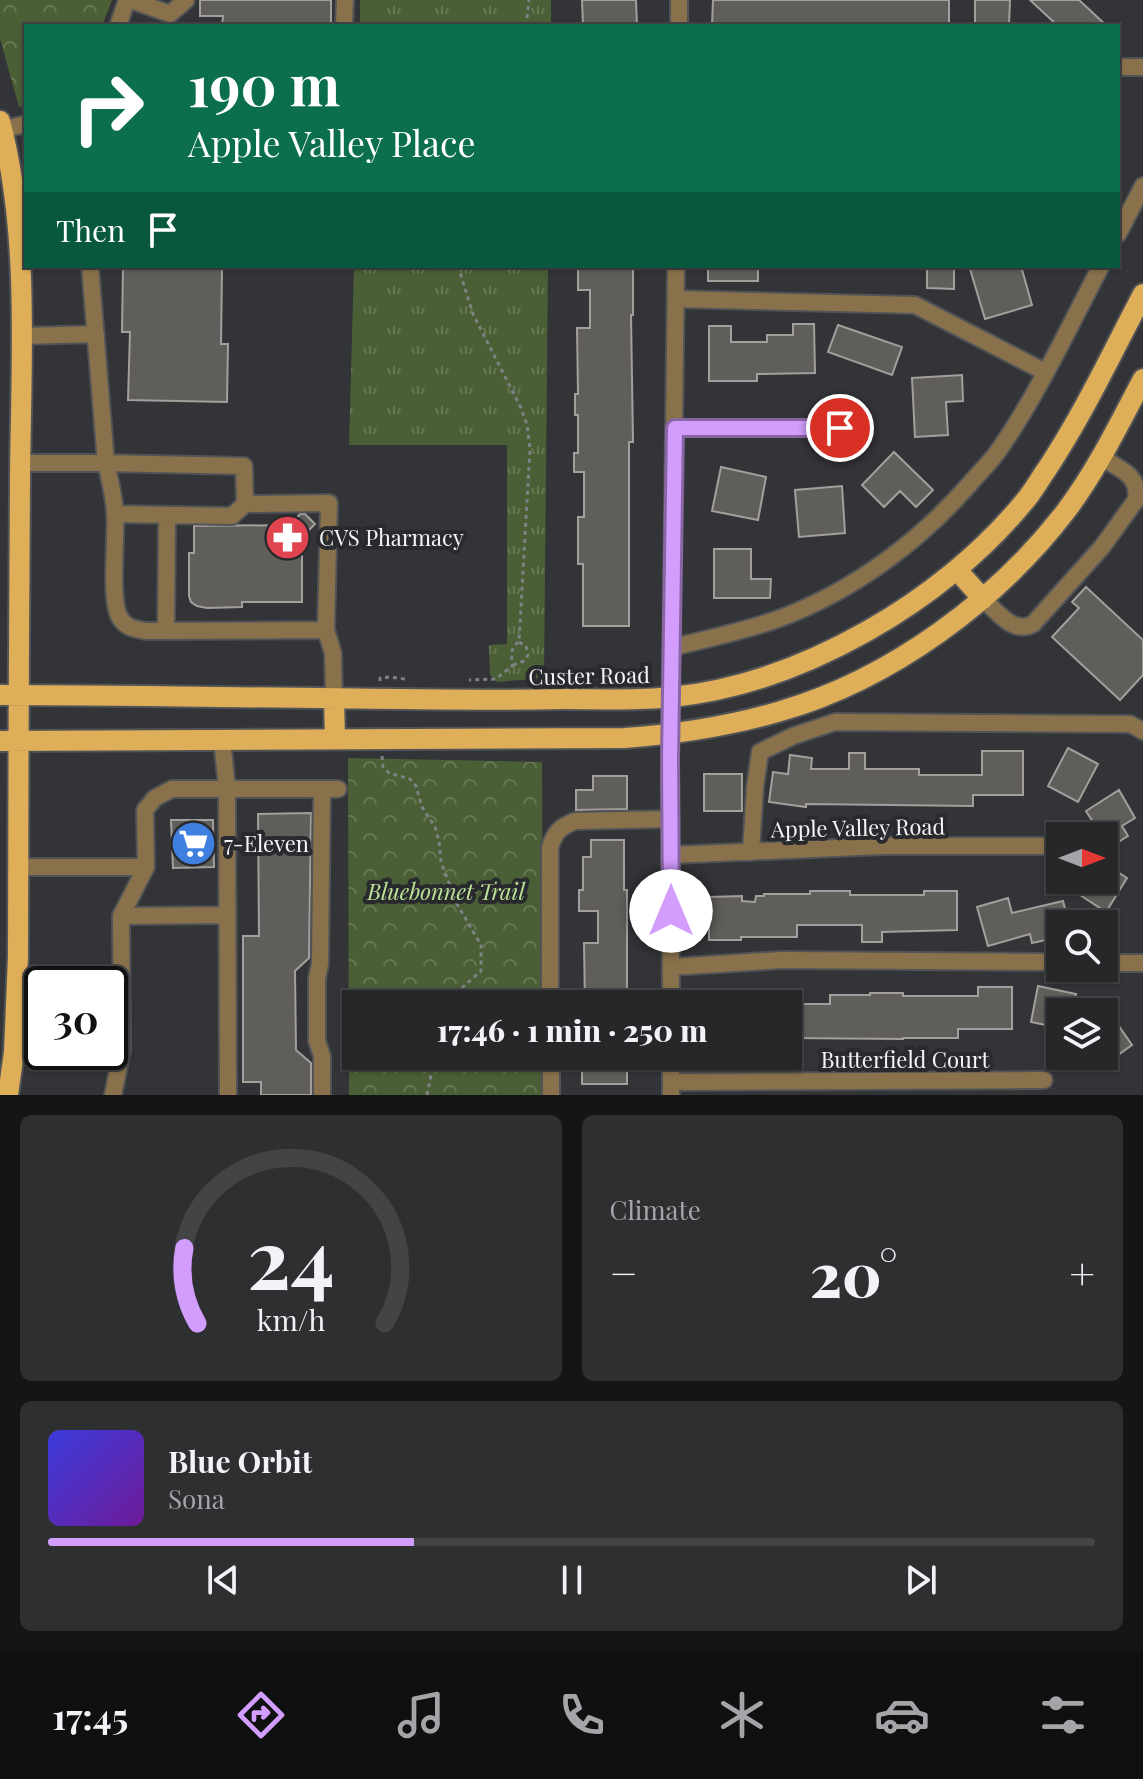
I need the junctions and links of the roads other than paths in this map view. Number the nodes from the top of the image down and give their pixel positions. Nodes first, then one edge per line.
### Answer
1 (129, 0) edge
2 (186, 0) edge
3 (345, 0) edge
4 (679, 0) edge
5 (119, 24) edge
6 (344, 24) edge
7 (679, 24) edge
8 (1120, 67) edge
9 (1143, 67) edge
10 (24, 124) edge
11 (1, 127) edge
12 (1143, 186) edge
13 (1120, 230) edge
14 (90, 268) edge
15 (676, 268) edge
16 (1100, 268) edge
17 (1143, 294) edge
18 (676, 299) junction
19 (96, 334) junction
20 (22, 336) junction
21 (1045, 372) junction
22 (1143, 379) edge
23 (675, 428) junction
24 (840, 428) dead end
25 (1102, 458) junction
26 (20, 463) junction
27 (106, 463) junction
28 (245, 504) junction
29 (115, 514) junction
30 (167, 515) junction
31 (957, 570) junction
32 (983, 599) junction
33 (326, 630) junction
34 (166, 631) junction
35 (673, 647) junction
36 (10, 695) edge
37 (672, 697) junction
38 (334, 699) junction
39 (1143, 731) edge
40 (671, 735) junction
41 (335, 739) junction
42 (222, 740) junction
43 (10, 741) edge
44 (227, 788) junction
45 (671, 819) junction
46 (1046, 846) dead end
47 (751, 852) junction
48 (671, 855) junction
49 (19, 867) junction
50 (146, 867) junction
51 (227, 915) junction
52 (121, 916) junction
53 (1046, 962) edge
54 (1118, 963) edge
55 (1143, 963) edge
56 (671, 967) junction
57 (550, 990) edge
58 (671, 990) edge
59 (551, 1070) edge
60 (1044, 1080) dead end
61 (671, 1088) edge
62 (8, 1095) edge
63 (113, 1095) edge
64 (228, 1095) edge
65 (322, 1095) edge
66 (551, 1095) edge

1 - 2 street
1 - 5 street
3 - 6 street
4 - 7 street
8 - 9 street
10 - 11 street
11 - 20 main road
12 - 13 street
14 - 19 street
15 - 18 street
16 - 21 street
17 - 31 main road, Custer Road
18 - 21 street
18 - 23 street
19 - 20 street
19 - 27 street
20 - 26 main road
21 - 35 street
22 - 25 main road
23 - 24 street
23 - 35 street
25 - 32 main road
25 - 32 street
26 - 27 street
26 - 36 main road
27 - 28 street
27 - 29 street
28 - 30 street
28 - 33 street
29 - 30 street
29 - 34 street
30 - 34 street
31 - 32 main road
31 - 37 main road, Custer Road
32 - 40 main road
33 - 34 street
33 - 38 street
35 - 37 street
36 - 38 main road, Custer Road
36 - 43 main road
37 - 38 main road, Custer Road
37 - 40 street
38 - 41 main road
39 - 47 street
40 - 41 main road
40 - 45 street
41 - 42 main road
42 - 43 main road
42 - 44 street
43 - 49 main road
44 - 50 street
44 - 51 street
44 - 65 street
45 - 48 street
45 - 57 street
46 - 47 street, Apple Valley Road
47 - 48 street, Apple Valley Road
48 - 56 street
49 - 50 street
49 - 62 main road
50 - 52 street
51 - 52 street
51 - 64 street
52 - 63 street
53 - 56 street
54 - 55 street
56 - 58 street
59 - 66 street
60 - 61 street, Butterfield Court

